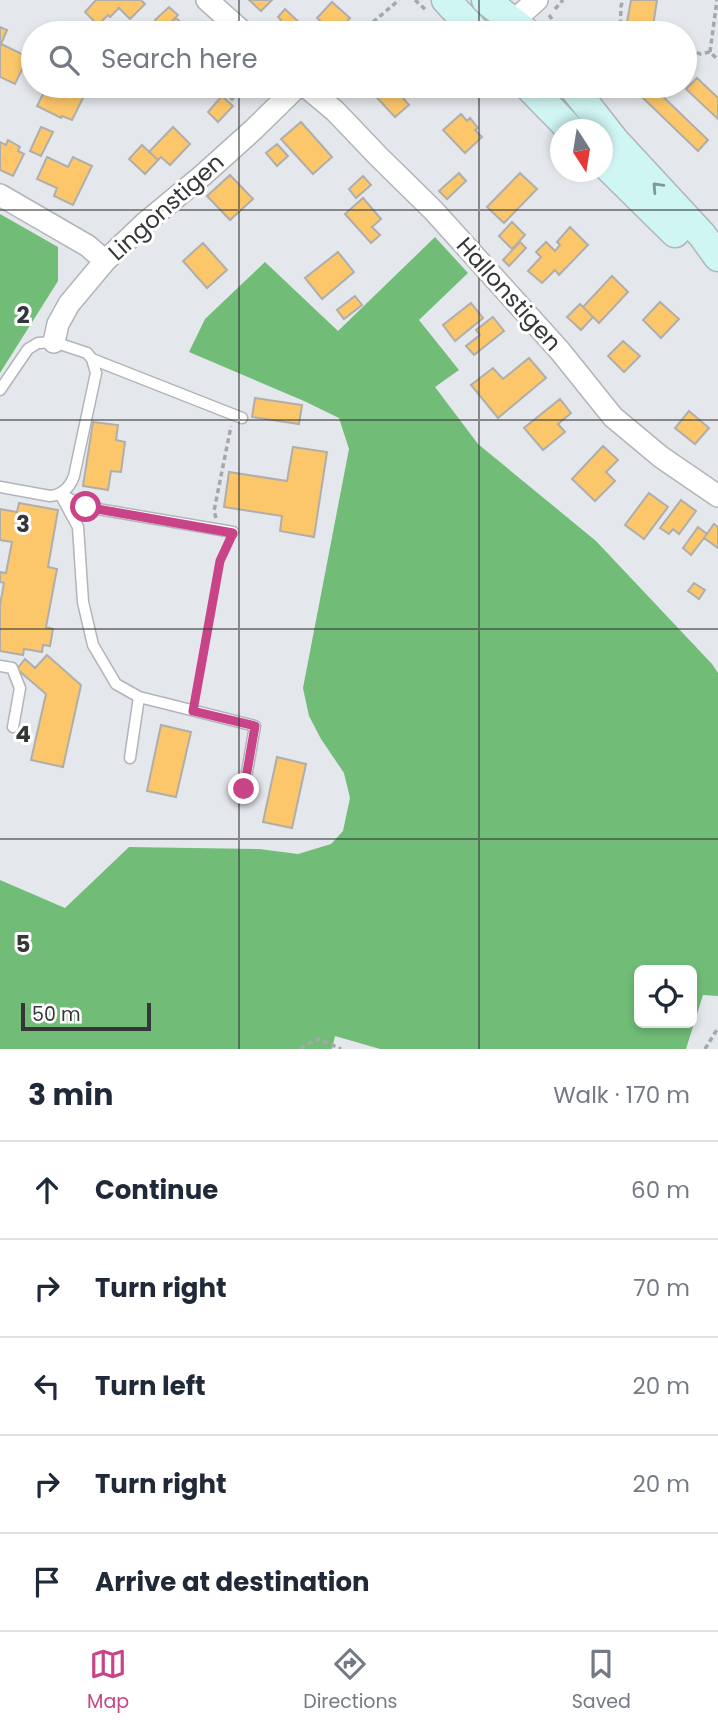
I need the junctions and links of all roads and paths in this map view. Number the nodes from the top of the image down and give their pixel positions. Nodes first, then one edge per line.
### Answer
1 (206, 0) edge
2 (399, 0) edge
3 (446, 0) edge
4 (623, 0) edge
5 (717, 0) edge
6 (540, 4) edge
7 (498, 20) edge
8 (230, 21) edge
9 (374, 21) edge
10 (553, 21) edge
11 (620, 21) edge
12 (697, 52) edge
13 (710, 52) junction
14 (718, 60) edge
15 (286, 98) edge
16 (319, 98) edge
17 (540, 98) edge
18 (581, 98) edge
19 (560, 119) edge
20 (613, 171) edge
21 (0, 195) edge
22 (718, 257) edge
23 (105, 261) junction
24 (718, 272) edge
25 (54, 342) junction
26 (92, 359) junction
27 (0, 390) edge
28 (238, 416) joint
29 (0, 486) edge
30 (60, 494) junction
31 (718, 496) edge
32 (219, 530) junction
33 (233, 533) joint
34 (0, 666) edge
35 (139, 697) junction
36 (193, 711) junction
37 (13, 727) dead end
38 (130, 758) dead end
39 (244, 789) dead end
40 (718, 1028) edge
41 (301, 1049) edge
42 (341, 1049) edge
43 (705, 1049) edge

1 - 8 street
2 - 9 path
3 - 7 main road
4 - 11 path
5 - 13 path
6 - 7 street
6 - 10 path
12 - 13 path
13 - 14 path
15 - 23 street, Lingonstigen
16 - 31 street, Hallonstigen
17 - 19 main road
22 -> 18 main road
20 - 24 main road
21 - 23 street
23 - 25 street, Lingonstigen
25 - 26 lane
25 - 27 lane
26 - 28 lane
26 - 30 lane
28 - 32 path
29 - 30 lane
30 - 32 lane
30 - 35 lane
32 - 33 lane
33 - 36 path
34 - 37 lane
35 - 36 lane
35 - 38 lane
36 - 39 lane
40 - 43 path
41 - 42 path

